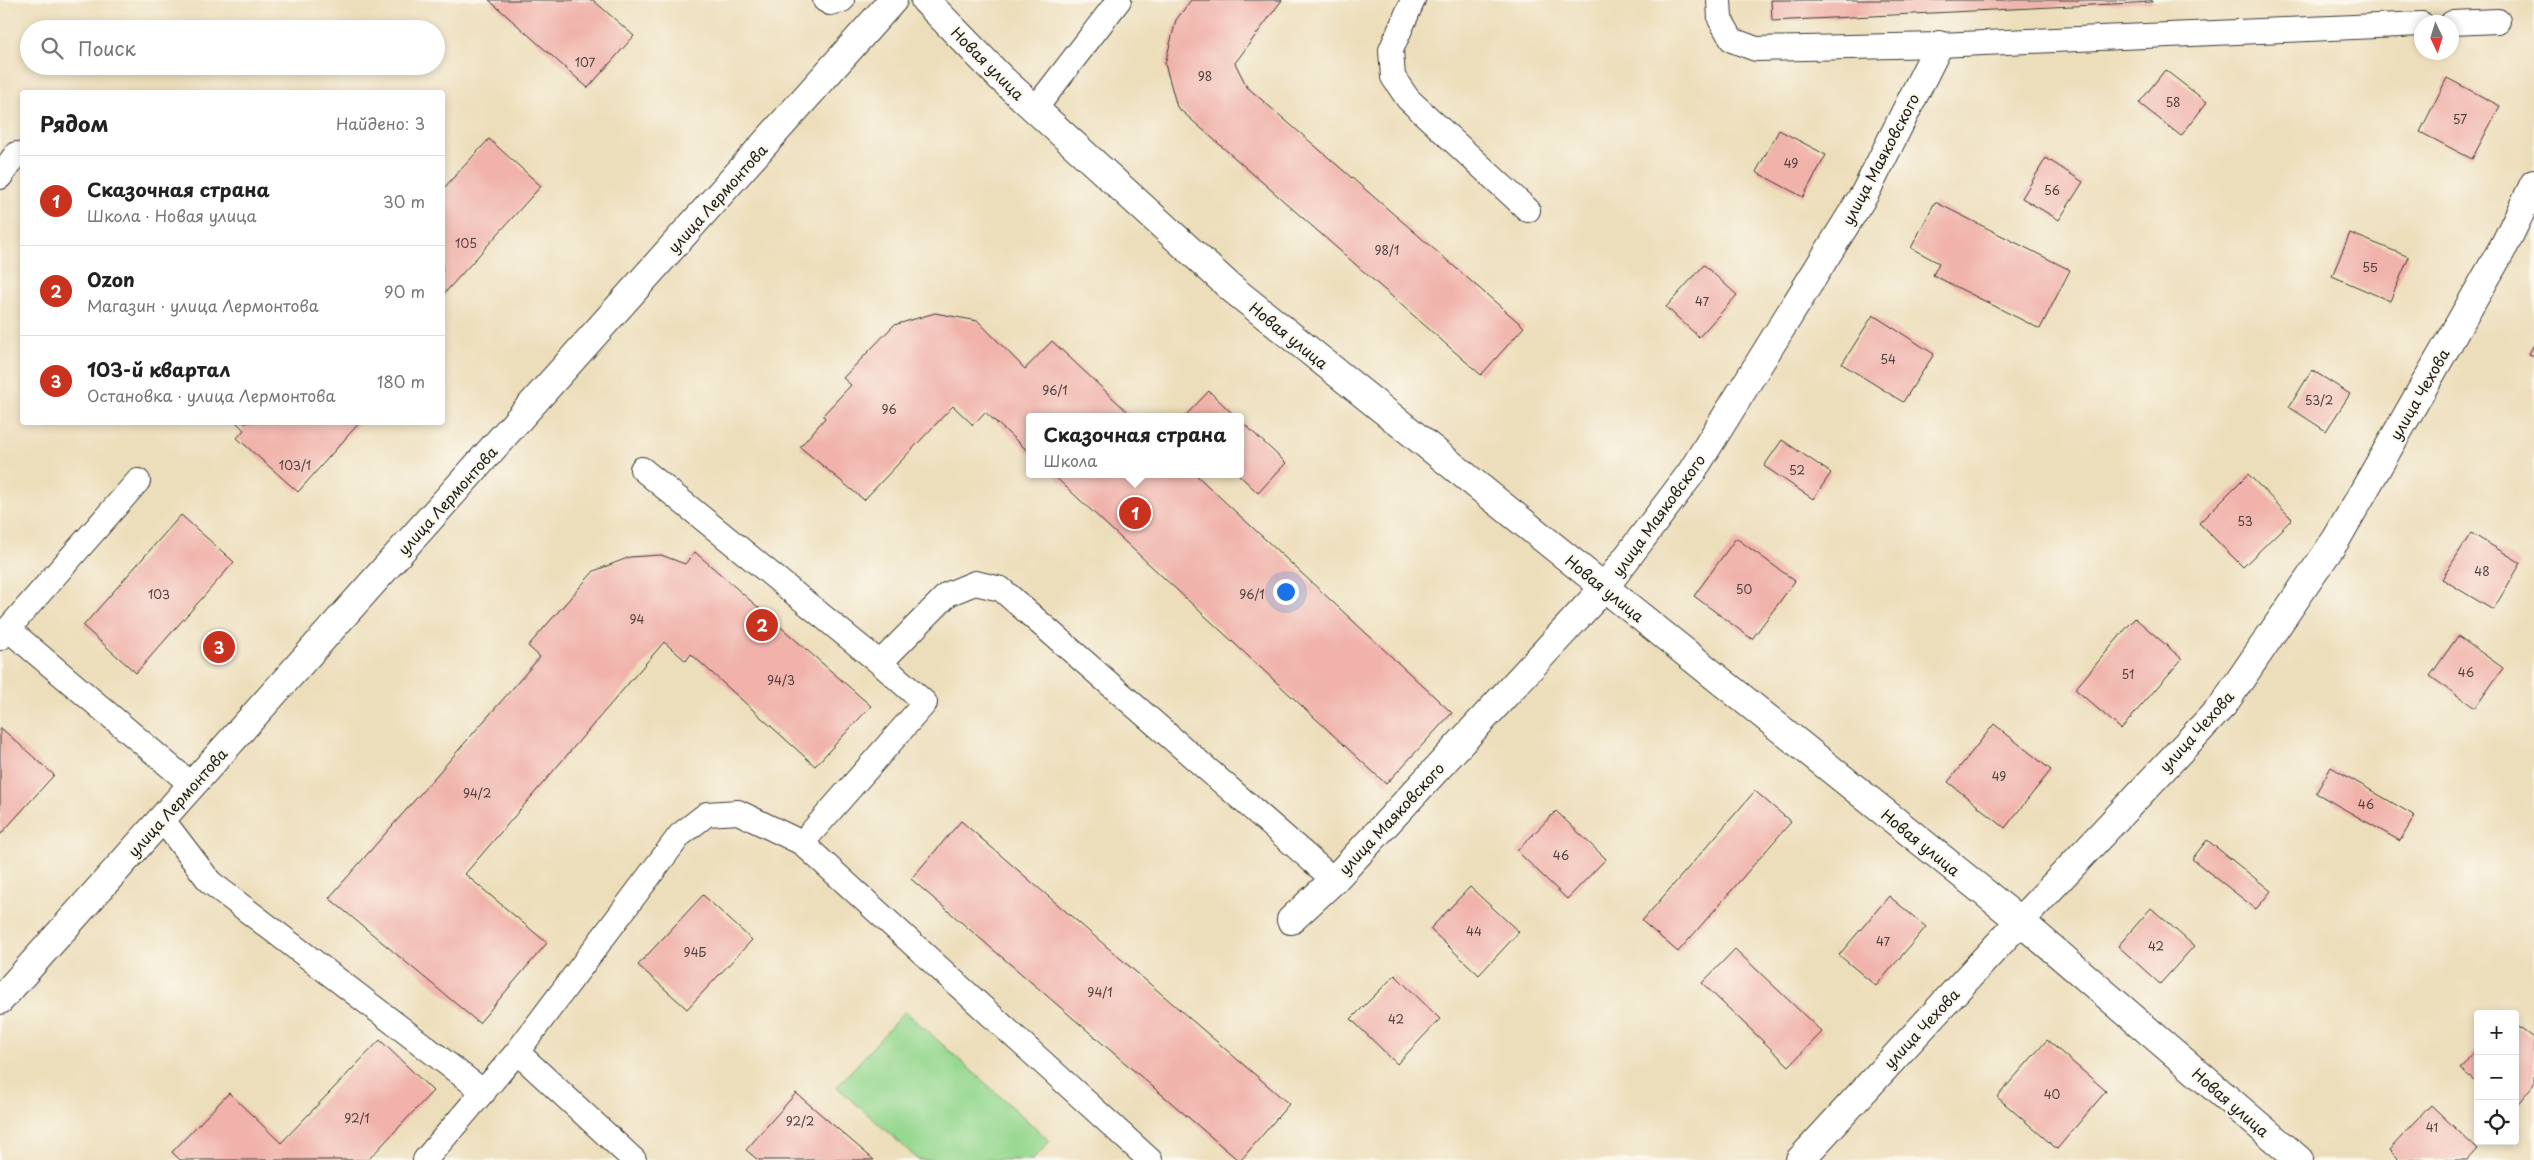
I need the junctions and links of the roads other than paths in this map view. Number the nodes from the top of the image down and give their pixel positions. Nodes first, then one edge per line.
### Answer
1 (825, 0) edge
2 (842, 0) edge
3 (893, 0) edge
4 (925, 0) edge
5 (1119, 0) edge
6 (1413, 0) edge
7 (1719, 0) edge
8 (2498, 21) dead end
9 (2459, 23) edge
10 (2414, 24) edge
11 (1939, 45) junction
12 (1035, 109) junction
13 (16, 154) dead end
14 (0, 177) edge
15 (2534, 184) edge
16 (1528, 210) dead end
17 (642, 469) dead end
18 (138, 481) dead end
19 (1604, 588) junction
20 (4, 634) edge
21 (880, 663) junction
22 (192, 786) junction
23 (162, 819) junction
24 (802, 843) junction
25 (1334, 880) junction
26 (1291, 920) dead end
27 (2020, 921) junction
28 (0, 1000) edge
29 (517, 1052) junction
30 (484, 1092) junction
31 (425, 1160) edge
32 (634, 1160) edge
33 (1150, 1160) edge
34 (1800, 1160) edge
35 (2299, 1160) edge

1 - 2 lane
3 - 22 street, улица Лермонтова
4 - 12 street, Новая улица
5 - 12 lane
6 - 16 lane
7 - 11 lane
8 - 9 lane
10 - 11 lane
11 - 19 street, улица Маяковского
12 - 19 street, Новая улица
13 - 14 lane
15 - 27 street, улица Чехова
17 - 21 lane
18 - 20 lane
19 - 25 street, улица Маяковского
19 - 27 street, Новая улица
20 - 22 lane
21 - 24 lane
21 - 25 lane
22 - 23 street, улица Лермонтова
23 - 28 street, улица Лермонтова
23 - 30 lane
24 - 29 lane
24 - 33 lane
25 - 26 street, улица Маяковского
27 - 34 street, улица Чехова
27 - 35 street, Новая улица
29 - 30 lane
29 - 32 lane
30 - 31 lane

